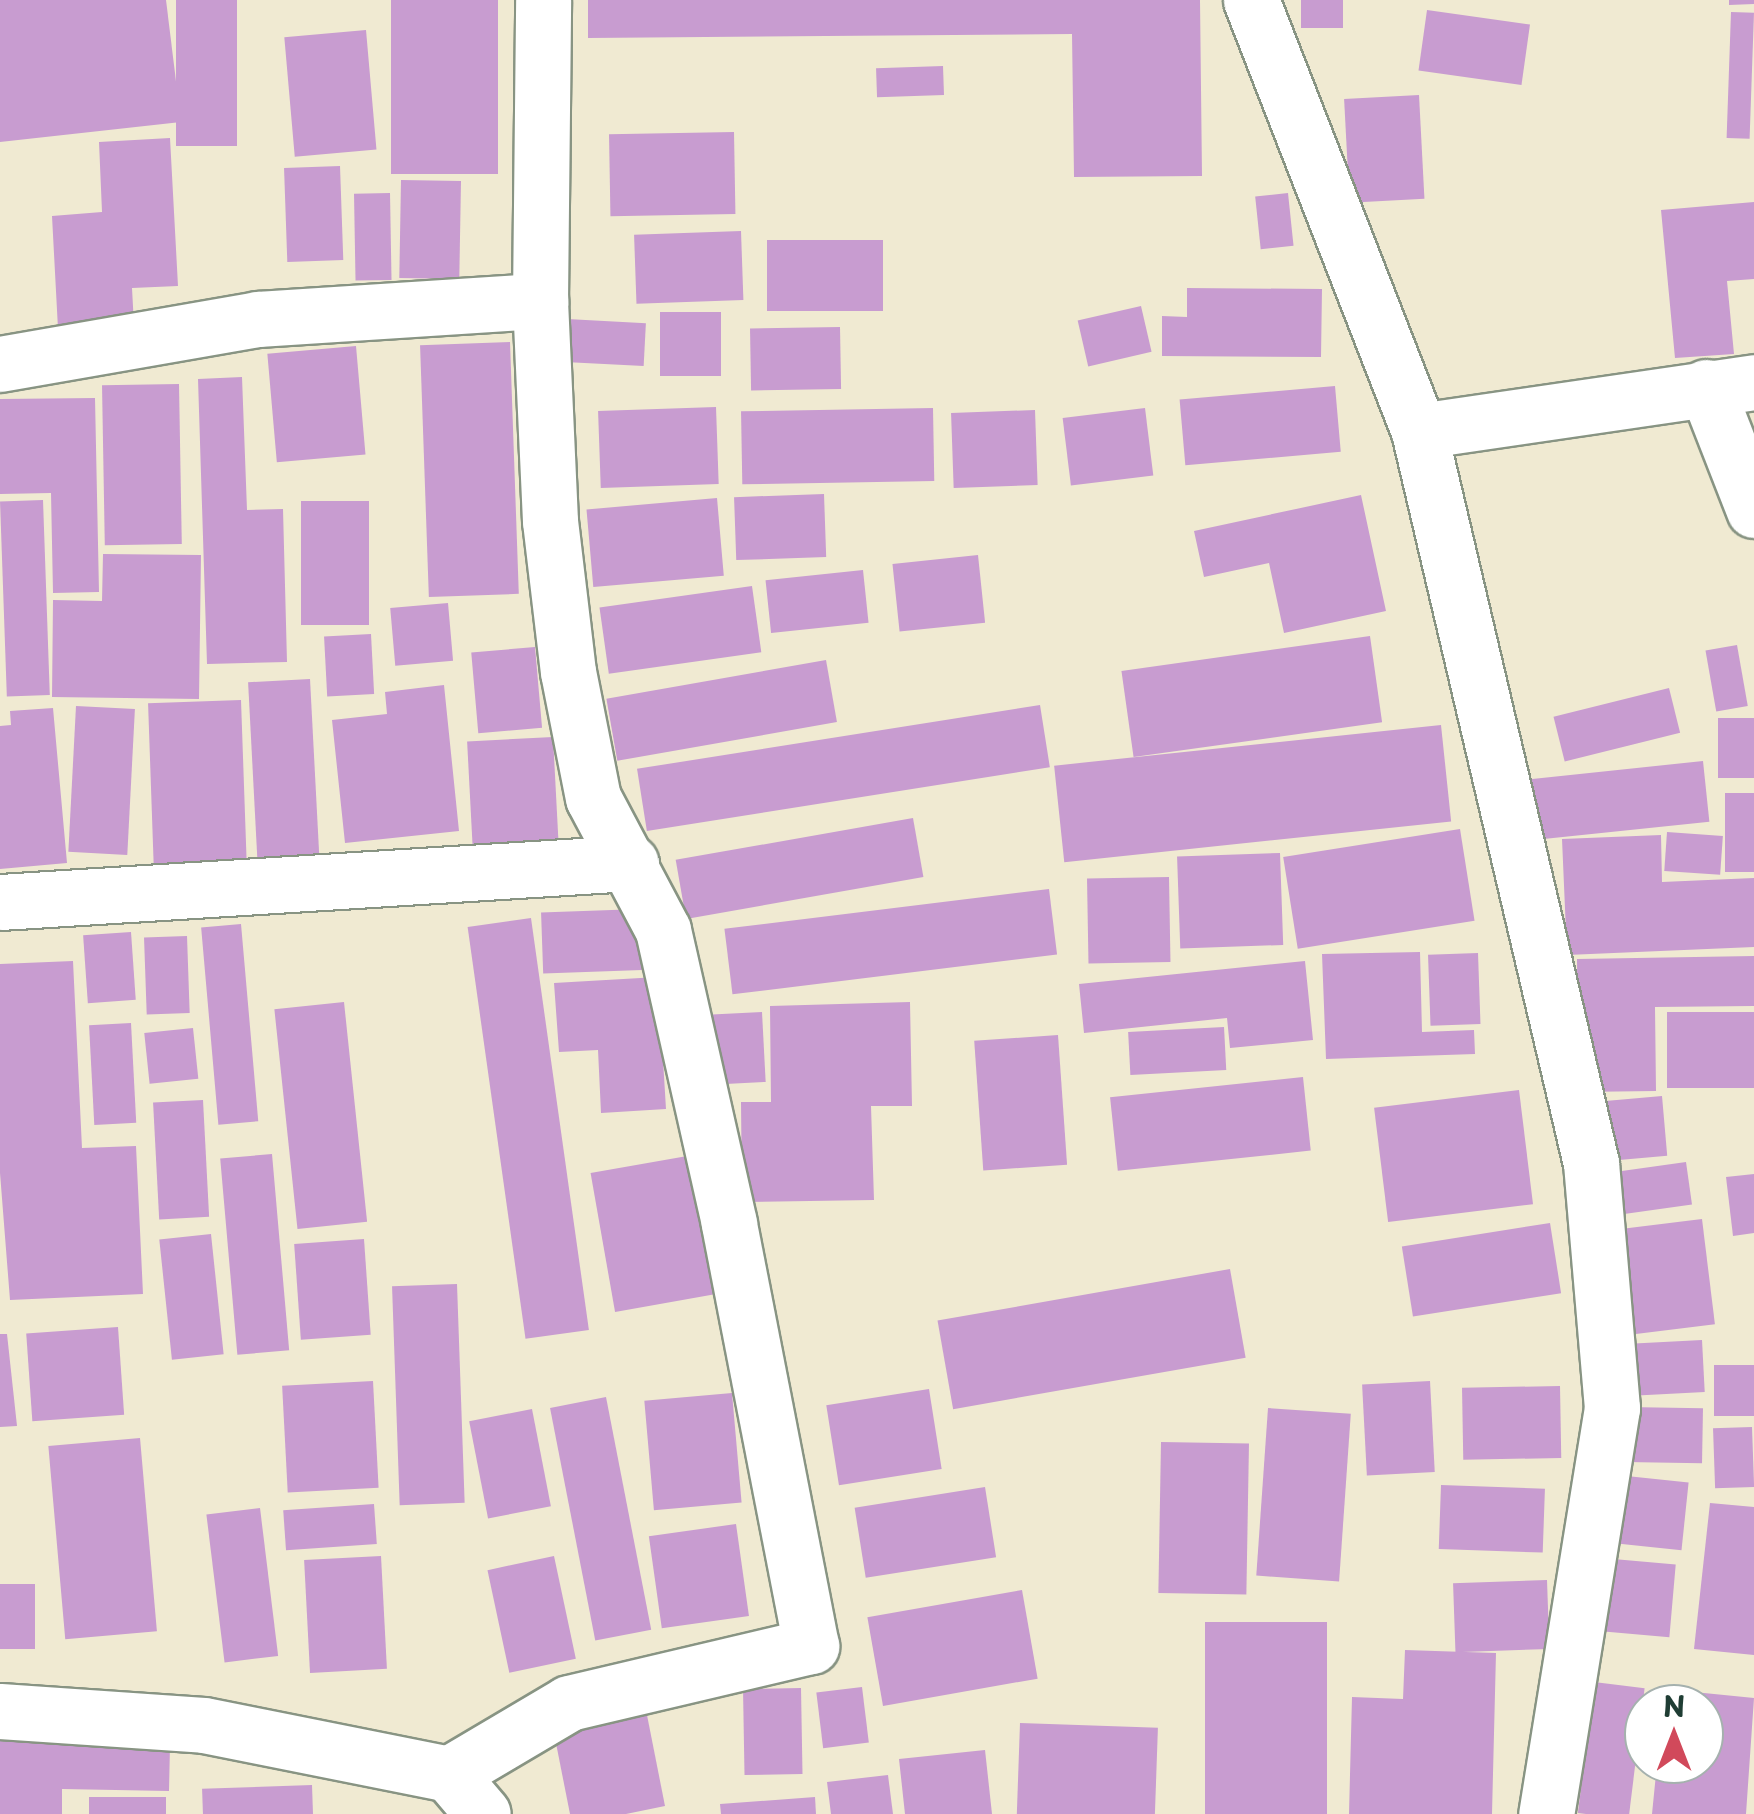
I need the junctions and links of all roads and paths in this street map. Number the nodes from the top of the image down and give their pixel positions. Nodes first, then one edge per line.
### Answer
1 (543, 0) edge
2 (1251, 0) edge
3 (540, 301) junction
4 (0, 364) edge
5 (1730, 385) edge
6 (1419, 431) junction
7 (1754, 510) edge
8 (630, 863) junction
9 (0, 902) edge
10 (0, 1711) edge
11 (466, 1794) edge
12 (1546, 1814) edge

1 - 3 street
2 - 6 street
3 - 4 street
3 - 8 street
5 - 6 street
5 - 7 street
6 - 12 street
8 - 9 street
8 - 11 street
10 - 11 street

